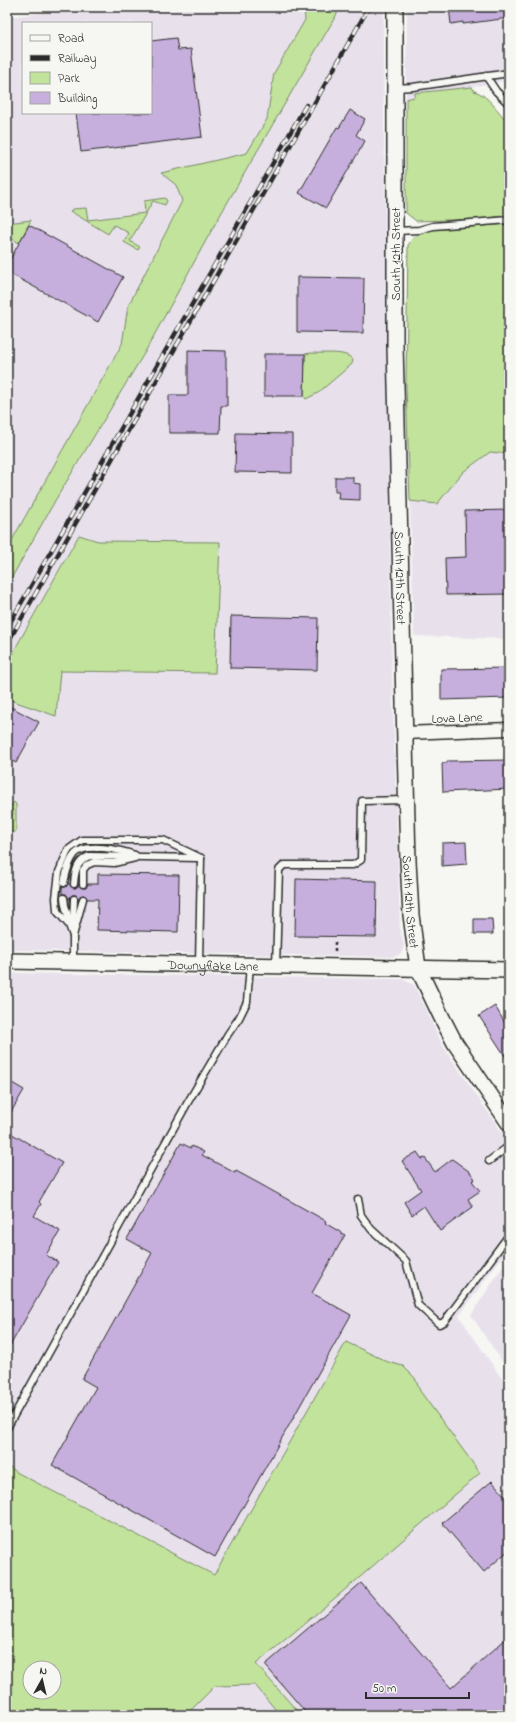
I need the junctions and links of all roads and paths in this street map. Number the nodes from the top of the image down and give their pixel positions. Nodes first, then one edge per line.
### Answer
1 (395, 7) edge
2 (509, 73) edge
3 (486, 76) junction
4 (395, 88) junction
5 (509, 104) edge
6 (509, 220) edge
7 (396, 231) junction
8 (509, 729) edge
9 (405, 733) junction
10 (406, 800) junction
11 (140, 857) junction
12 (201, 858) junction
13 (64, 883) dead end
14 (74, 884) dead end
15 (83, 884) dead end
16 (64, 898) dead end
17 (74, 899) dead end
18 (83, 899) dead end
19 (73, 936) junction
20 (335, 940) dead end
21 (335, 951) dead end
22 (7, 961) edge
23 (73, 962) junction
24 (199, 964) junction
25 (250, 965) junction
26 (276, 966) junction
27 (418, 968) junction
28 (509, 970) edge
29 (509, 1123) edge
30 (509, 1146) edge
31 (489, 1161) dead end
32 (358, 1199) dead end
33 (509, 1235) edge
34 (7, 1428) edge

1 - 4 street, South 12th Street
2 - 3 lane
3 - 4 lane
3 - 5 lane
4 - 7 street, South 12th Street
6 - 7 lane
7 - 9 street, South 12th Street
8 - 9 street, Lova Lane
9 - 10 street, South 12th Street
10 - 26 lane
10 - 27 street, South 12th Street
11 - 12 lane
11 - 13 lane
11 - 14 lane
11 - 15 lane
12 - 19 lane
12 - 24 lane
16 - 19 lane
17 - 19 lane
18 - 19 lane
19 - 23 lane
20 - 21 path
22 - 23 street, Downyflake Lane
23 - 24 street, Downyflake Lane
24 - 25 street, Downyflake Lane
25 - 26 street, Downyflake Lane
25 - 34 lane
26 - 27 street, Downyflake Lane
27 - 28 street, Downyflake Lane
27 - 29 street, South 12th Street
30 - 31 lane
32 - 33 lane

